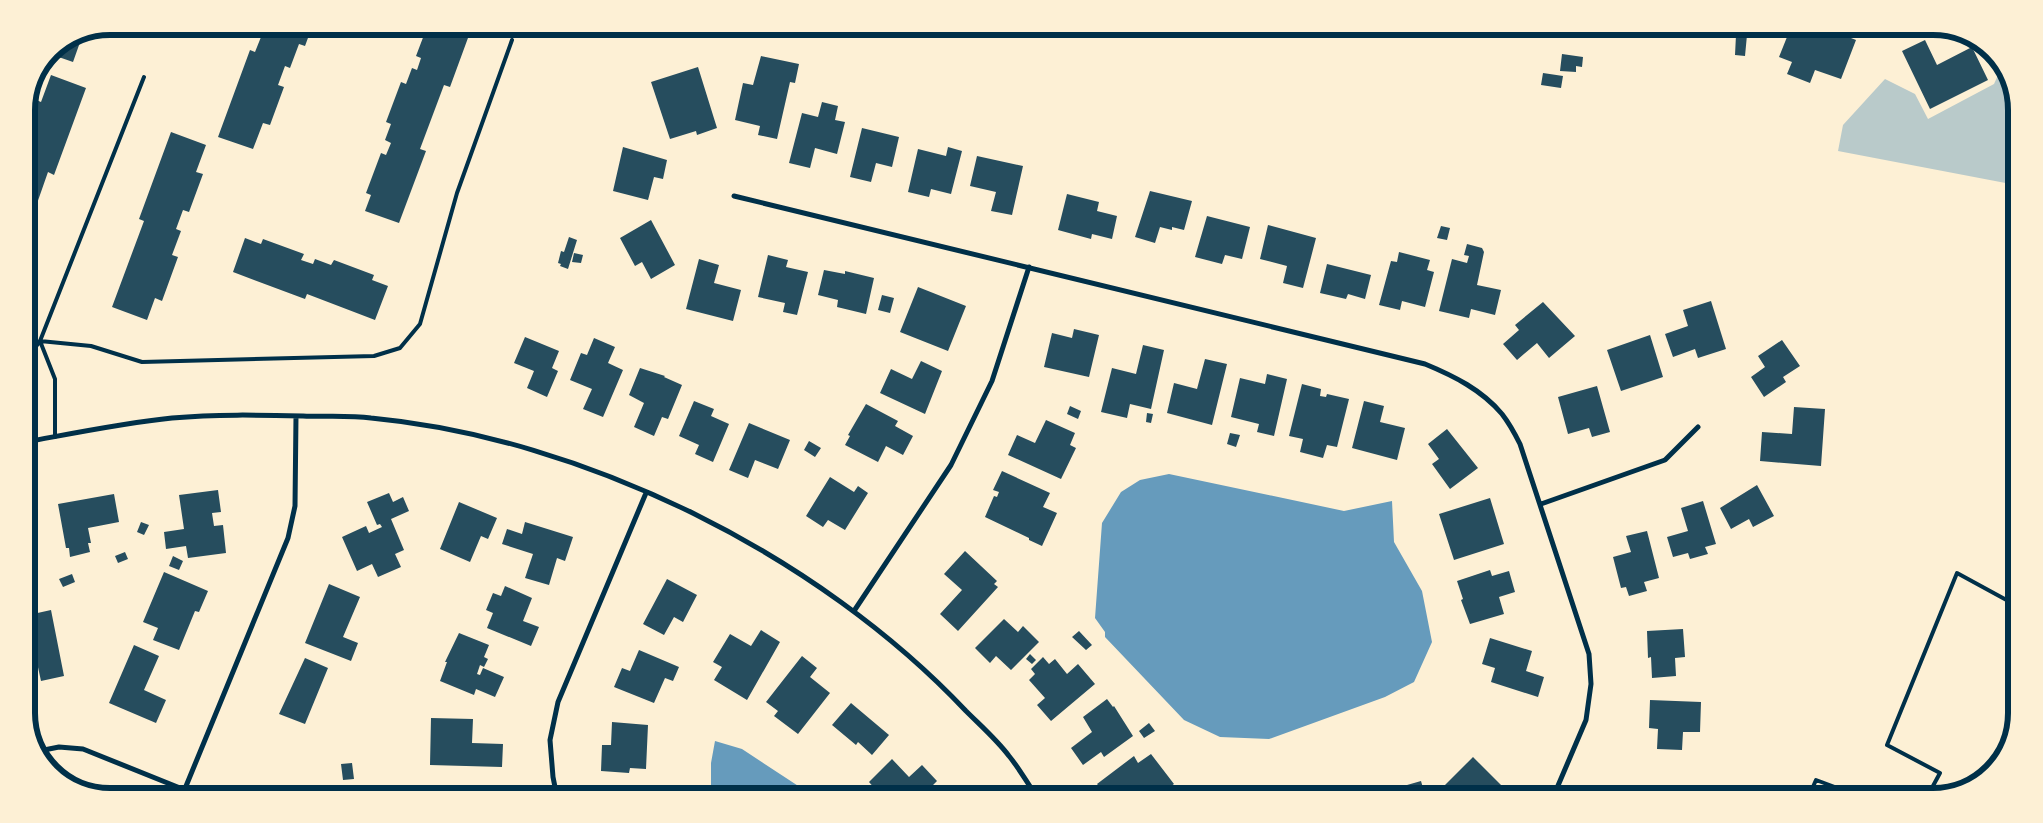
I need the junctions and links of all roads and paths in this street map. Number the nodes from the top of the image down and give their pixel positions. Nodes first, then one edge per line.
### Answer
1 (512, 40) dead end
2 (144, 76) dead end
3 (734, 196) dead end
4 (1029, 267) junction
5 (40, 341) junction
6 (35, 343) edge
7 (35, 348) edge
8 (296, 416) junction
9 (1698, 427) dead end
10 (55, 437) junction
11 (35, 440) edge
12 (646, 493) junction
13 (1541, 504) junction
14 (2008, 601) edge
15 (854, 611) junction
16 (45, 750) edge
17 (180, 788) edge
18 (186, 788) edge
19 (556, 788) edge
20 (1031, 788) edge
21 (1557, 788) edge
22 (1813, 788) edge
23 (1838, 788) edge
24 (1933, 788) edge

1 - 5 lane
2 - 5 lane
3 - 4 street
4 - 13 street
4 - 15 street
5 - 6 lane
5 - 7 lane
5 - 10 lane
8 - 10 street
8 - 12 street
8 - 18 street
9 - 13 street
10 - 11 street
12 - 15 street
12 - 19 street
13 - 21 street
14 - 24 lane
15 - 20 street
16 - 17 street
22 - 23 lane

